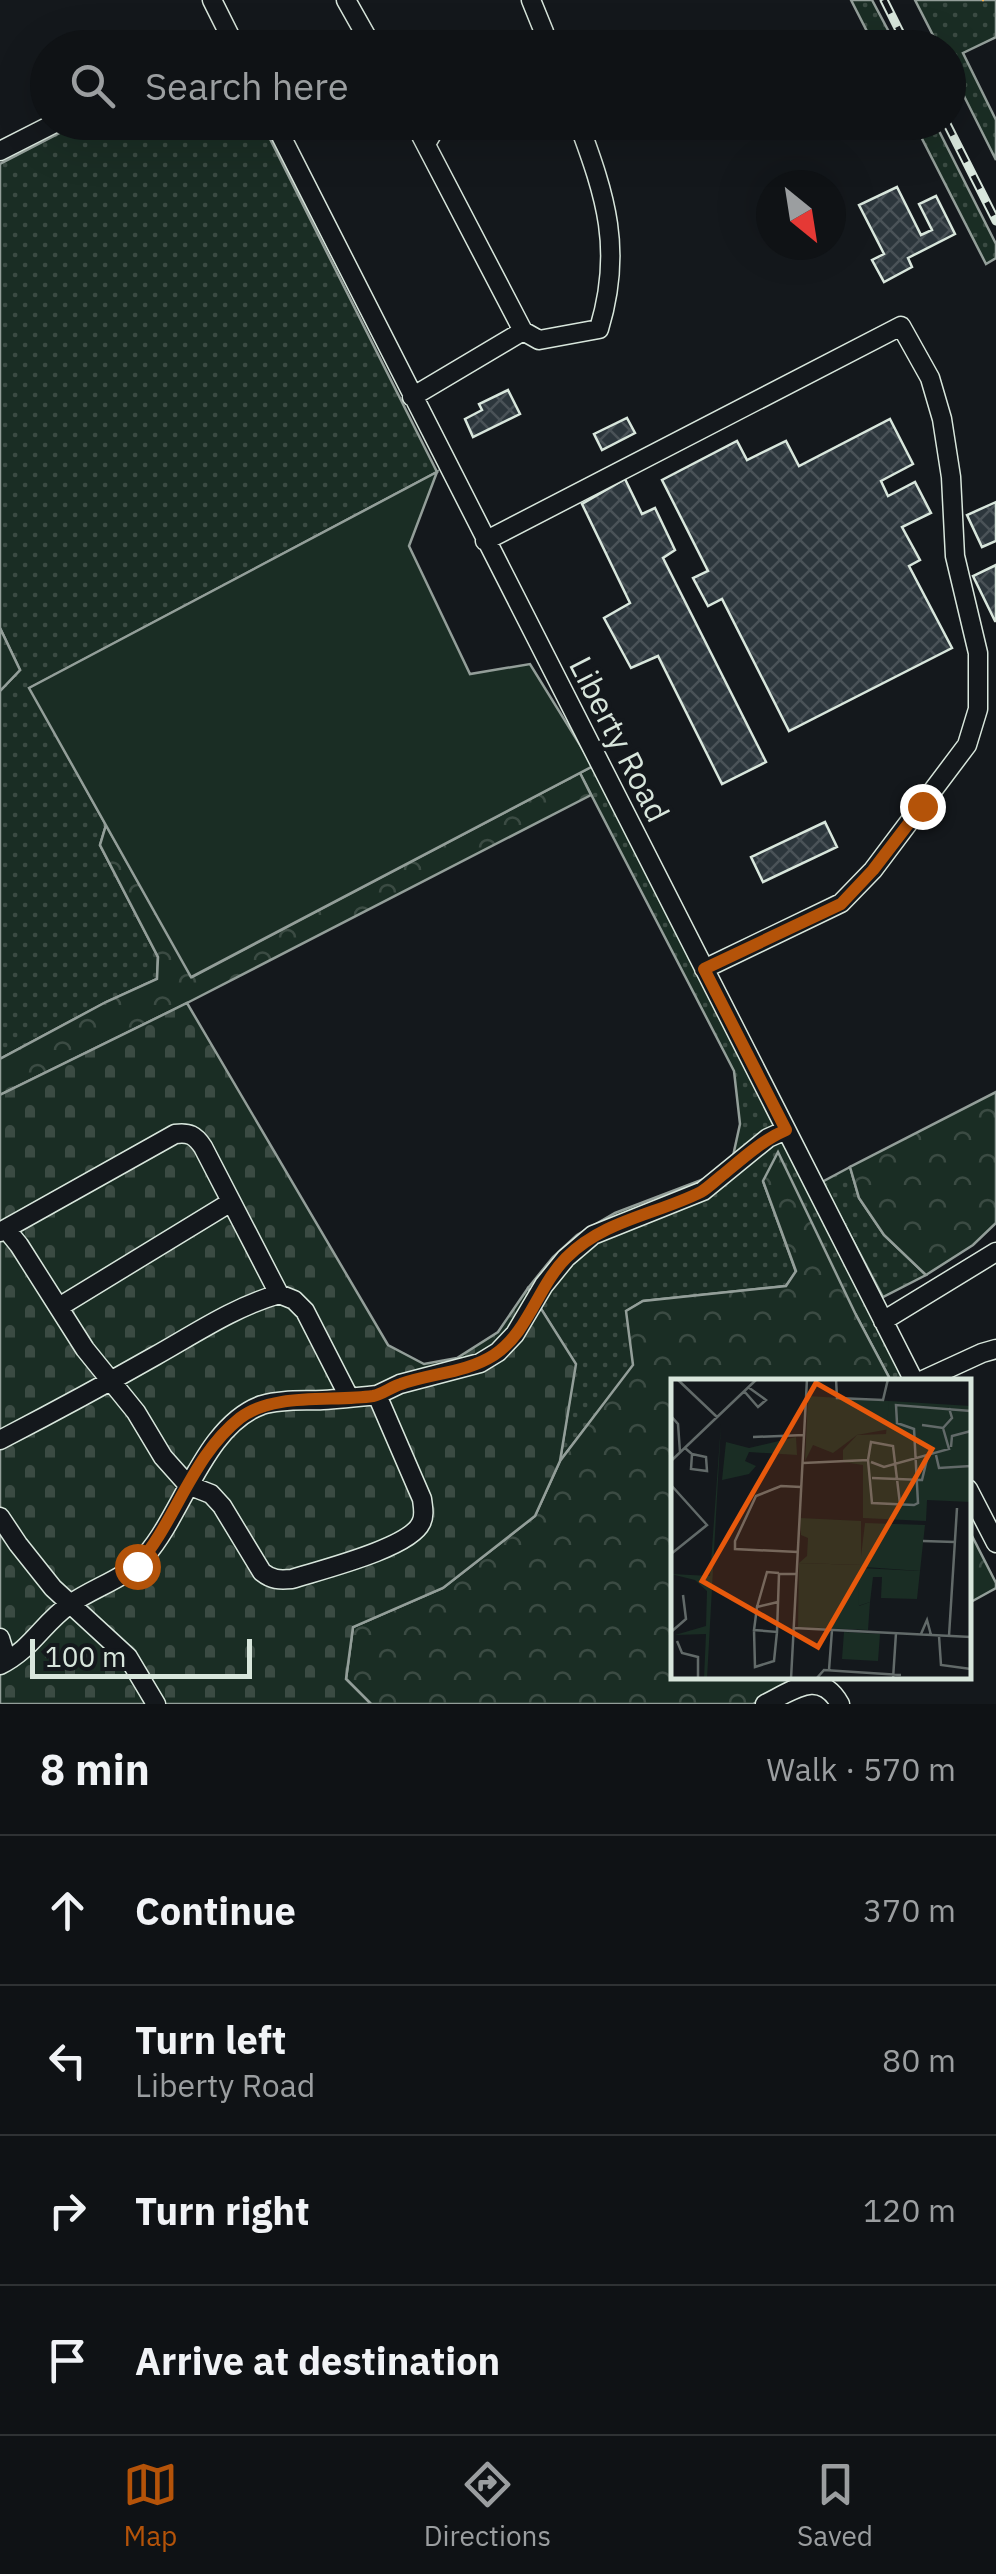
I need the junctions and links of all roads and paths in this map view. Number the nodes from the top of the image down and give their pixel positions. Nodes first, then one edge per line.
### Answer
1 (212, 0) edge
2 (346, 0) edge
3 (531, 0) edge
4 (227, 30) edge
5 (362, 30) edge
6 (543, 30) edge
7 (30, 136) edge
8 (283, 140) edge
9 (424, 140) edge
10 (428, 140) edge
11 (585, 140) edge
12 (426, 144) junction
13 (0, 151) edge
14 (523, 331) junction
15 (412, 397) junction
16 (485, 541) junction
17 (704, 969) junction
18 (786, 1130) junction
19 (231, 1202) junction
20 (3, 1230) edge
21 (996, 1252) edge
22 (279, 1294) junction
23 (59, 1307) junction
24 (884, 1322) junction
25 (996, 1350) edge
26 (916, 1379) edge
27 (925, 1379) edge
28 (110, 1382) junction
29 (377, 1395) junction
30 (349, 1398) junction
31 (0, 1440) edge
32 (188, 1485) junction
33 (971, 1495) edge
34 (0, 1516) edge
35 (996, 1543) edge
36 (70, 1604) junction
37 (0, 1638) edge
38 (3, 1663) edge
39 (156, 1704) edge
40 (765, 1704) edge
41 (840, 1704) edge

1 - 4 street
2 - 5 street
3 - 6 street
7 - 13 street
8 - 15 street, Liberty Road
9 - 12 street
10 - 12 street
11 - 14 street
12 - 14 street
14 - 15 street
15 - 16 street, Liberty Road
16 - 17 street, Liberty Road
16 - 17 street
17 - 18 street, Liberty Road
18 - 24 street, Liberty Road
18 - 29 street
19 - 20 street
19 - 22 street
19 - 23 street
20 - 23 street
21 - 24 street
22 - 28 street
22 - 30 street
23 - 28 street
24 - 26 street, Liberty Road
25 - 27 street
28 - 31 street
28 - 32 street
29 - 30 street
29 - 32 street
30 - 32 street
32 - 36 street
33 - 35 street
34 - 36 street
36 - 38 street
36 - 39 street
37 - 38 street
40 - 41 street

